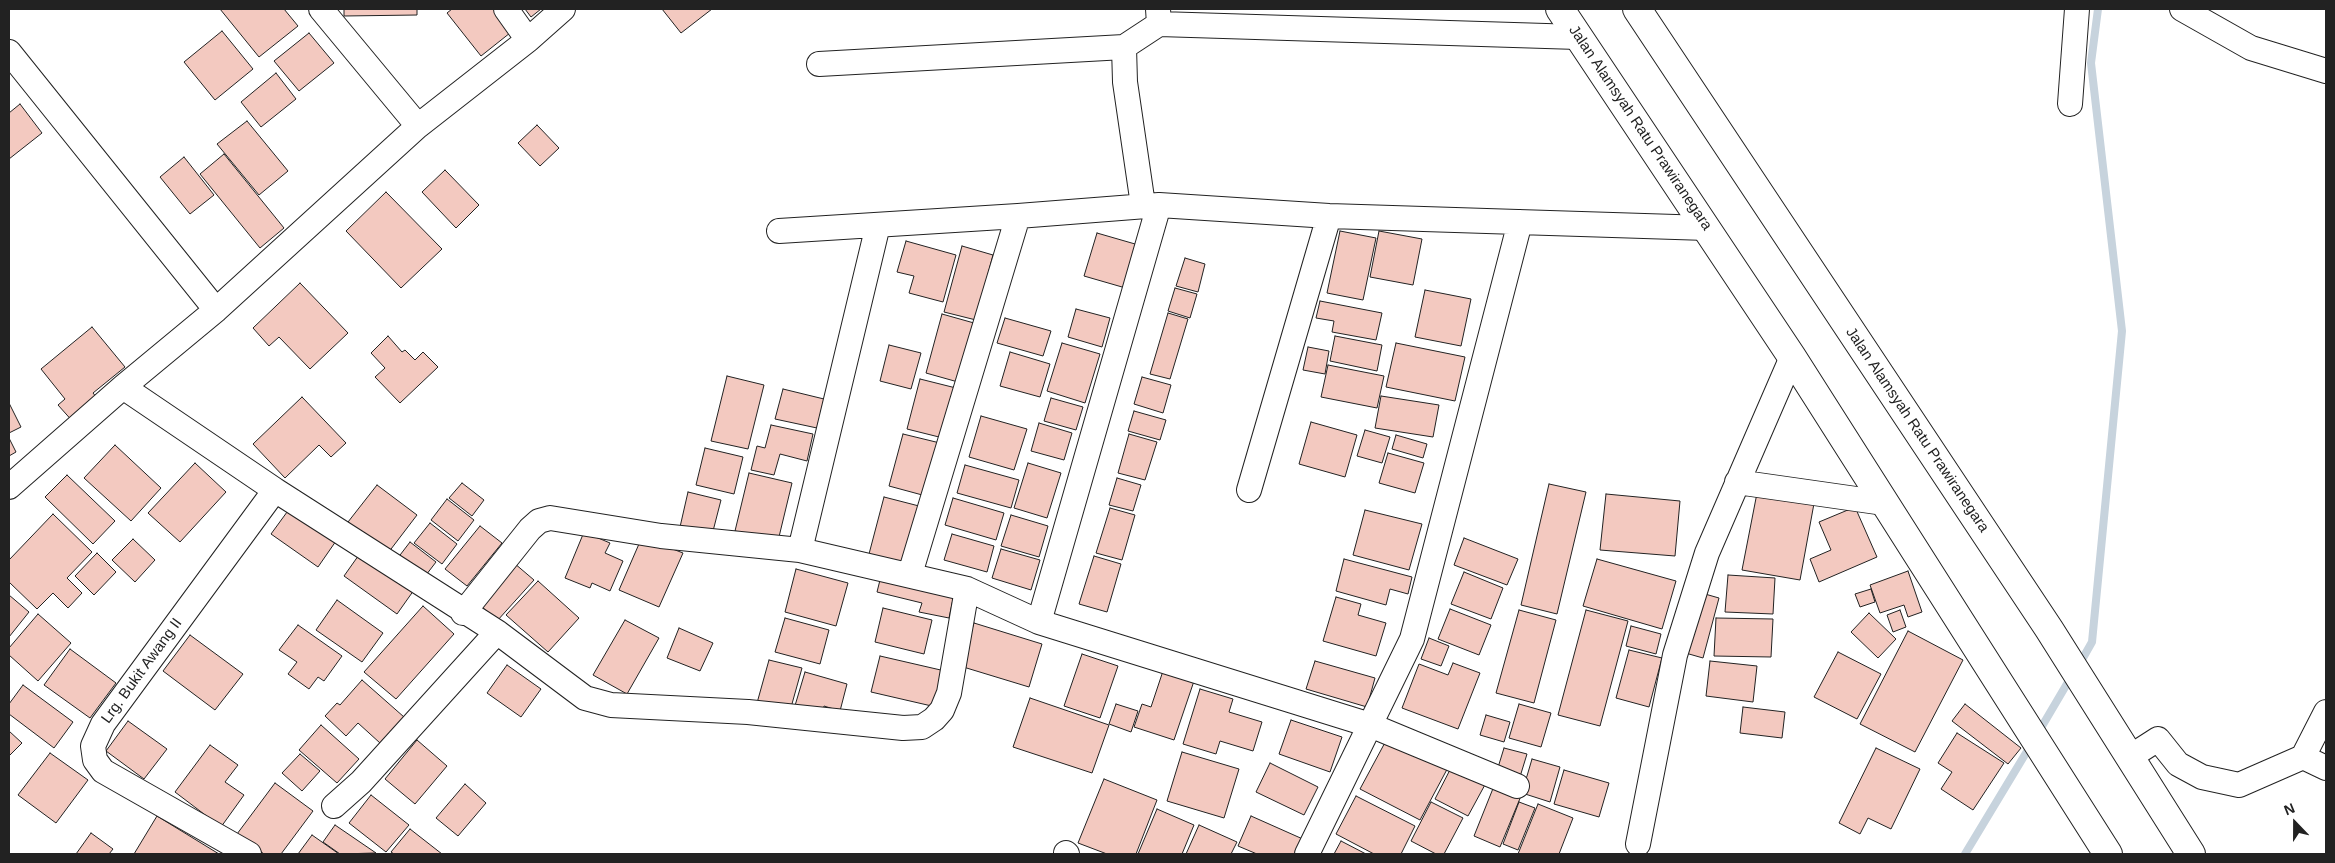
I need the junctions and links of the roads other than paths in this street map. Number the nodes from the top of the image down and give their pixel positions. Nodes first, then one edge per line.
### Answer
1 (321, 9) edge
2 (506, 9) edge
3 (563, 9) edge
4 (1560, 9) edge
5 (1637, 9) edge
6 (2077, 9) edge
7 (2182, 9) edge
8 (1158, 17) edge
9 (1578, 37) junction
10 (528, 40) junction
11 (1124, 47) junction
12 (9, 52) edge
13 (819, 64) dead end
14 (2326, 71) edge
15 (2070, 104) dead end
16 (418, 126) junction
17 (1151, 205) junction
18 (1018, 216) junction
19 (1329, 216) junction
20 (1520, 222) junction
21 (878, 225) junction
22 (1707, 228) junction
23 (779, 231) dead end
24 (216, 310) junction
25 (1792, 357) junction
26 (123, 387) junction
27 (1737, 482) junction
28 (9, 487) edge
29 (275, 490) junction
30 (1249, 490) dead end
31 (1884, 503) junction
32 (800, 550) junction
33 (910, 574) junction
34 (967, 590) junction
35 (463, 612) junction
36 (1039, 622) junction
37 (497, 632) junction
38 (2326, 712) edge
39 (1370, 725) junction
40 (2130, 757) junction
41 (2303, 757) junction
42 (2326, 768) edge
43 (1517, 786) dead end
44 (334, 806) dead end
45 (1638, 844) dead end
46 (249, 854) edge
47 (1307, 854) edge
48 (2108, 854) edge
49 (2191, 854) edge

1 - 16 street
2 - 10 street
3 - 10 street
4 - 9 highway, Jalan Alamsyah Ratu Prawiranegara
5 - 40 highway, Jalan Alamsyah Ratu Prawiranegara
6 - 15 street
7 - 14 street
8 - 9 street
8 - 11 street
9 - 22 highway, Jalan Alamsyah Ratu Prawiranegara
10 - 16 street
11 - 13 street
11 - 17 street
12 - 24 street
16 - 24 street
17 - 18 street
17 - 19 street
17 - 36 street
18 - 21 street
18 - 33 street
19 - 20 street
19 - 30 street
20 - 22 street
20 - 39 street
21 - 23 street
21 - 32 street
22 - 25 highway, Jalan Alamsyah Ratu Prawiranegara
24 - 26 street
25 - 27 street
25 - 31 highway, Jalan Alamsyah Ratu Prawiranegara
26 - 28 street
26 - 29 street
27 - 31 street
27 - 45 street
29 - 35 street
29 - 46 street, Lrg. Bukit Awang II
31 - 48 highway, Jalan Alamsyah Ratu Prawiranegara
32 - 33 street
32 - 35 street
33 - 34 street
34 - 36 street
34 - 37 street
35 - 37 street
36 - 39 street
37 - 44 street
38 - 41 street
39 - 43 street
39 - 47 street
40 - 41 street
40 - 49 highway, Jalan Alamsyah Ratu Prawiranegara
41 - 42 street

